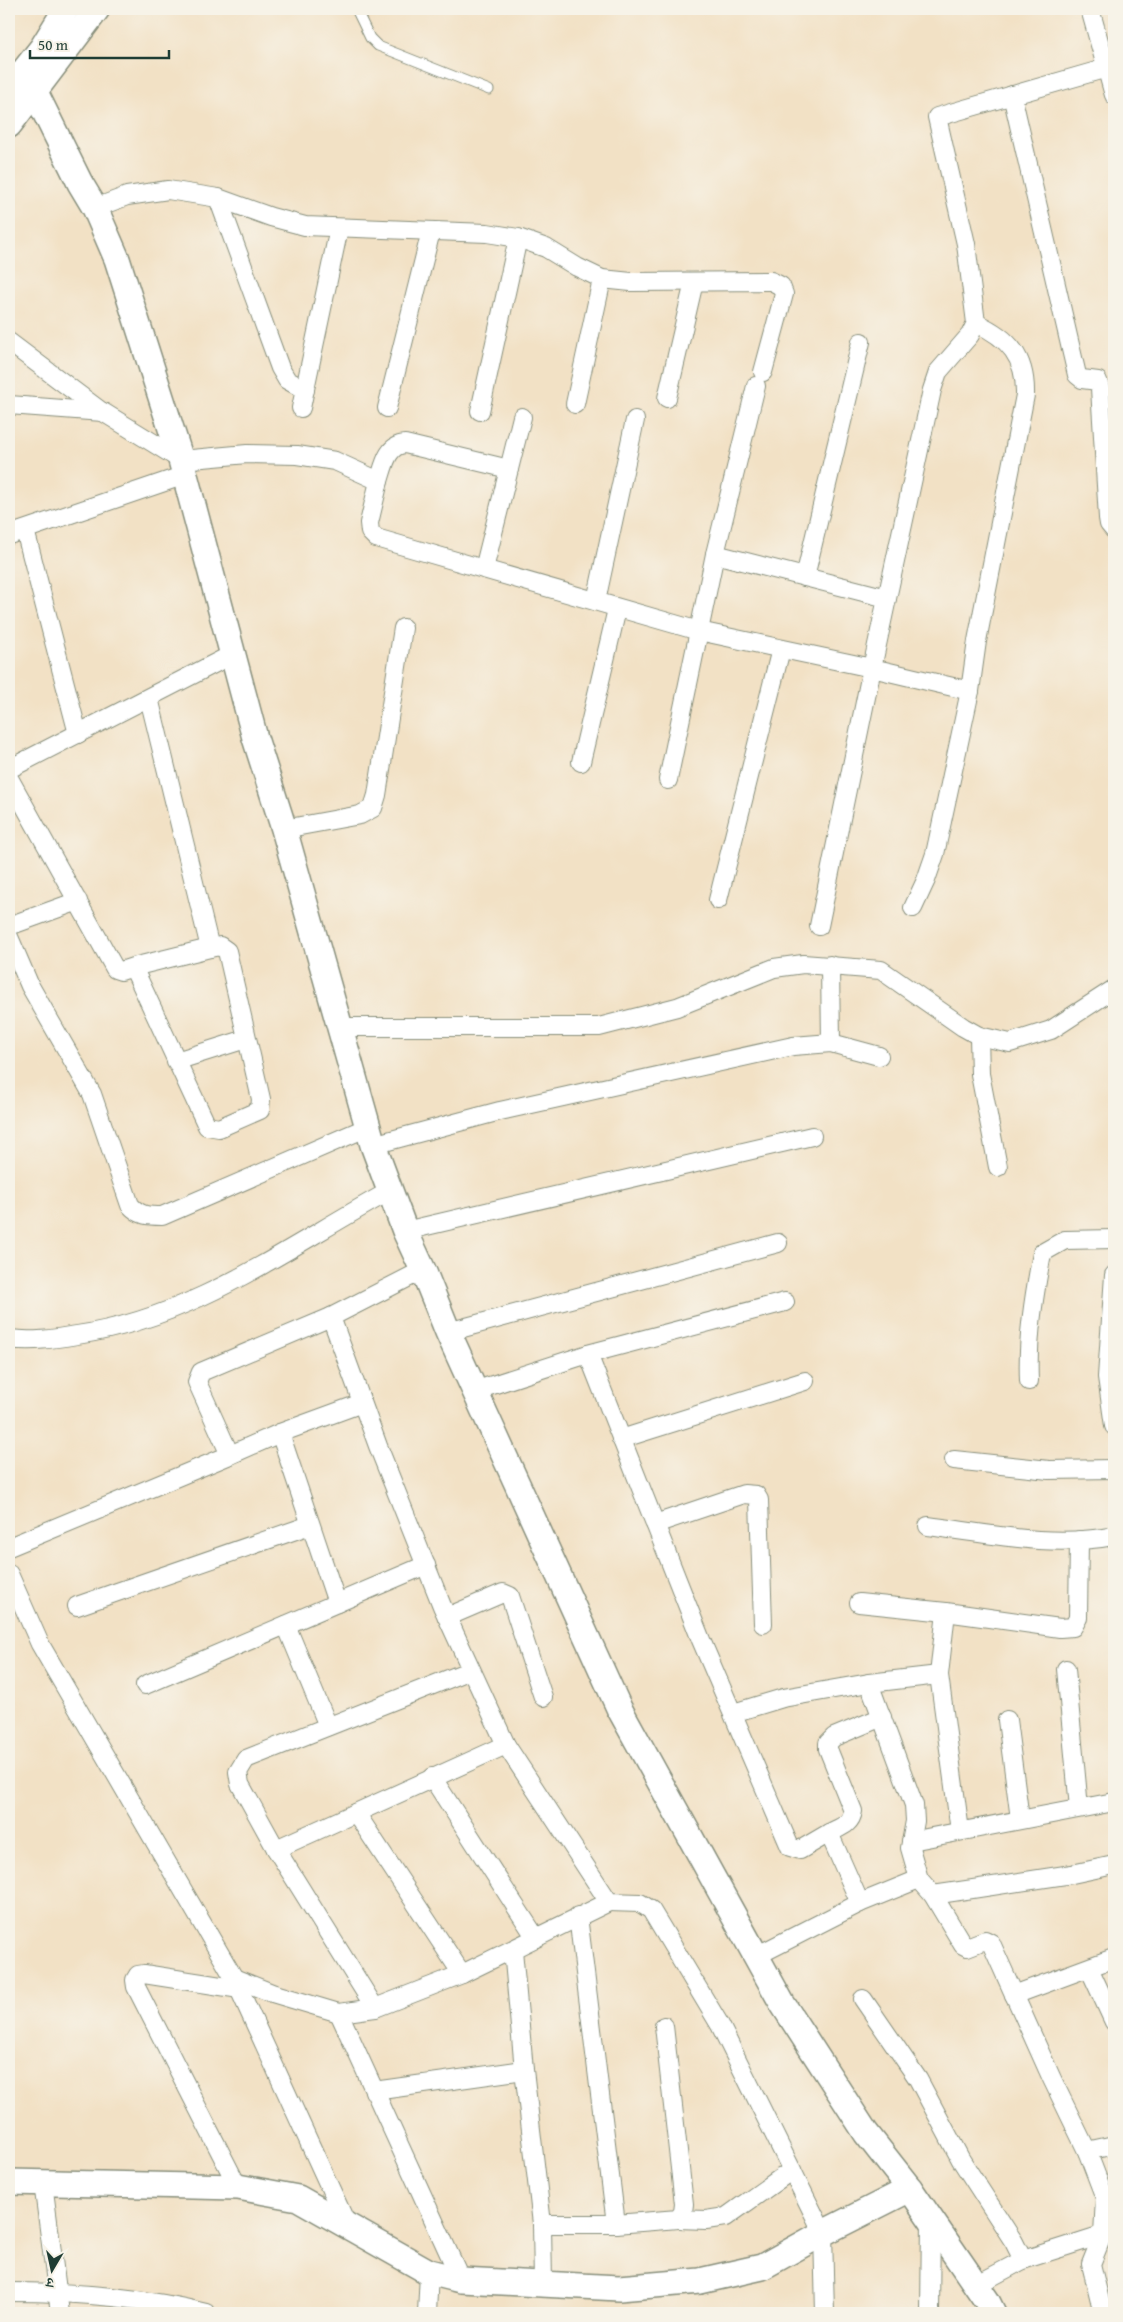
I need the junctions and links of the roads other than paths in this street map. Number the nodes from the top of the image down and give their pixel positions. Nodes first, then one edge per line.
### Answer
1 (66, 9) edge
2 (96, 9) edge
3 (356, 9) edge
4 (1090, 9) edge
5 (1107, 68) junction
6 (9, 90) edge
7 (488, 90) dead end
8 (35, 92) junction
9 (1012, 95) junction
10 (1114, 95) edge
11 (9, 125) edge
12 (88, 197) junction
13 (218, 198) junction
14 (339, 228) junction
15 (431, 231) junction
16 (518, 238) junction
17 (602, 278) junction
18 (694, 282) junction
19 (976, 318) junction
20 (9, 342) edge
21 (861, 342) dead end
22 (1106, 380) edge
23 (305, 390) junction
24 (667, 398) dead end
25 (576, 404) dead end
26 (9, 405) edge
27 (302, 408) dead end
28 (387, 408) dead end
29 (480, 411) dead end
30 (103, 412) junction
31 (522, 417) dead end
32 (635, 420) dead end
33 (183, 468) junction
34 (509, 469) junction
35 (379, 481) junction
36 (1114, 530) edge
37 (17, 533) edge
38 (715, 554) junction
39 (484, 569) junction
40 (805, 577) junction
41 (887, 598) junction
42 (596, 601) junction
43 (617, 609) junction
44 (402, 628) dead end
45 (699, 631) junction
46 (782, 649) junction
47 (233, 654) junction
48 (872, 668) junction
49 (970, 691) junction
50 (149, 698) junction
51 (78, 734) junction
52 (581, 762) dead end
53 (10, 768) edge
54 (668, 780) dead end
55 (284, 830) junction
56 (78, 900) junction
57 (718, 900) dead end
58 (913, 908) dead end
59 (9, 926) edge
60 (819, 926) dead end
61 (9, 937) edge
62 (210, 948) junction
63 (830, 965) junction
64 (133, 968) junction
65 (1114, 989) edge
66 (338, 1027) junction
67 (979, 1036) junction
68 (246, 1039) junction
69 (831, 1044) junction
70 (879, 1056) dead end
71 (176, 1061) junction
72 (370, 1136) junction
73 (812, 1136) dead end
74 (998, 1167) dead end
75 (390, 1192) junction
76 (405, 1231) junction
77 (1114, 1239) edge
78 (778, 1243) dead end
79 (423, 1270) junction
80 (1114, 1275) edge
81 (784, 1302) dead end
82 (331, 1316) junction
83 (448, 1332) junction
84 (9, 1339) edge
85 (588, 1354) junction
86 (805, 1381) dead end
87 (1029, 1381) dead end
88 (1110, 1382) edge
89 (474, 1391) junction
90 (362, 1403) junction
91 (1113, 1421) edge
92 (280, 1433) junction
93 (621, 1438) junction
94 (230, 1455) junction
95 (954, 1460) dead end
96 (1114, 1469) edge
97 (655, 1524) junction
98 (310, 1525) junction
99 (928, 1526) dead end
100 (1114, 1536) edge
101 (1079, 1540) junction
102 (9, 1547) edge
103 (426, 1565) junction
104 (9, 1574) edge
105 (337, 1603) junction
106 (859, 1603) dead end
107 (77, 1606) dead end
108 (946, 1612) junction
109 (447, 1617) junction
110 (763, 1624) dead end
111 (286, 1625) junction
112 (1066, 1669) dead end
113 (472, 1670) junction
114 (939, 1675) junction
115 (869, 1683) junction
116 (145, 1685) dead end
117 (544, 1697) dead end
118 (733, 1713) junction
119 (882, 1717) junction
120 (1007, 1720) dead end
121 (328, 1726) junction
122 (506, 1745) junction
123 (432, 1777) junction
124 (1114, 1802) edge
125 (1079, 1808) junction
126 (356, 1813) junction
127 (1020, 1819) junction
128 (960, 1830) junction
129 (829, 1832) junction
130 (911, 1841) junction
131 (276, 1849) junction
132 (1114, 1864) edge
133 (919, 1878) junction
134 (933, 1895) junction
135 (610, 1902) junction
136 (860, 1903) junction
137 (578, 1916) junction
138 (536, 1938) junction
139 (513, 1950) junction
140 (756, 1956) junction
141 (1114, 1958) edge
142 (1089, 1968) junction
143 (462, 1974) junction
144 (237, 1983) junction
145 (1014, 1995) junction
146 (863, 1999) dead end
147 (375, 2008) junction
148 (339, 2013) junction
149 (1114, 2022) edge
150 (664, 2026) dead end
151 (524, 2070) junction
152 (374, 2091) junction
153 (1114, 2145) edge
154 (1087, 2151) junction
155 (792, 2170) junction
156 (9, 2182) edge
157 (43, 2183) junction
158 (238, 2187) junction
159 (910, 2189) junction
160 (931, 2218) junction
161 (678, 2219) junction
162 (542, 2224) junction
163 (616, 2224) junction
164 (348, 2227) junction
165 (1109, 2232) edge
166 (823, 2233) junction
167 (1023, 2260) junction
168 (429, 2272) junction
169 (461, 2280) junction
170 (543, 2284) junction
171 (976, 2285) junction
172 (9, 2292) edge
173 (58, 2292) junction
174 (60, 2313) edge
175 (206, 2313) edge
176 (427, 2313) edge
177 (825, 2313) edge
178 (930, 2313) edge
179 (993, 2313) edge
180 (1103, 2313) edge

1 - 6 street
2 - 8 street
3 - 7 lane
4 - 5 street
5 - 9 street
5 - 10 street
8 - 11 street
8 - 12 street
9 - 19 street
9 - 22 street
12 - 13 street
12 - 33 street
13 - 14 street
13 - 23 street
14 - 15 street
14 - 23 street
15 - 16 street
15 - 28 street
16 - 17 street
16 - 29 street
17 - 18 street
17 - 25 street
18 - 24 street
18 - 38 street
19 - 41 street
19 - 49 street
20 - 30 street
21 - 40 street
22 - 36 street
23 - 27 street
26 - 30 street
30 - 33 street
31 - 34 street
32 - 42 street
33 - 35 street
33 - 37 street
33 - 47 street
34 - 35 street
34 - 39 street
35 - 39 street
37 - 51 street
38 - 40 street
38 - 45 street
39 - 42 street
40 - 41 street
41 - 48 street
42 - 43 street
43 - 45 street
43 - 52 street
44 - 55 street
45 - 46 street
45 - 54 street
46 - 48 street
46 - 57 street
47 - 50 street
47 - 55 street
48 - 49 street
48 - 60 street
49 - 58 street
50 - 51 street
50 - 62 street
51 - 53 street
53 - 56 street
55 - 66 street
56 - 59 street
56 - 64 street
61 - 72 street
62 - 64 street
62 - 68 street
63 - 66 street
63 - 67 street
63 - 69 street
64 - 71 street
65 - 67 street
66 - 72 street
67 - 74 street
68 - 71 street
68 - 71 street
69 - 70 street
69 - 72 street
72 - 75 street
73 - 76 street
75 - 76 street
75 - 84 street
76 - 79 street
77 - 87 street
78 - 83 street
79 - 82 street
79 - 83 street
80 - 88 street
81 - 85 street
82 - 90 street
82 - 94 street
83 - 89 street
85 - 89 street
85 - 93 street
86 - 93 street
88 - 91 street
89 - 140 street
90 - 92 street
90 - 103 street
92 - 94 street
92 - 98 street
93 - 97 street
94 - 102 street
95 - 96 street
97 - 110 street
97 - 118 street
98 - 105 street
98 - 107 street
99 - 101 street
100 - 101 street
101 - 108 street
103 - 105 street
103 - 109 street
104 - 144 street
105 - 111 street
106 - 108 street
108 - 114 street
109 - 113 street
109 - 117 street
111 - 116 street
111 - 121 street
112 - 125 street
113 - 121 street
113 - 122 street
114 - 115 street
114 - 128 street
115 - 118 street
115 - 119 street
118 - 129 street
119 - 129 street
119 - 130 street
120 - 127 street
121 - 131 street
122 - 123 street
122 - 135 street
123 - 126 street
123 - 138 street
124 - 125 street
125 - 127 street
126 - 131 street
126 - 143 street
127 - 128 street
128 - 130 street
129 - 136 street
130 - 133 street
131 - 147 street
132 - 134 street
133 - 134 street
133 - 136 street
134 - 145 street
135 - 137 street
135 - 155 street
136 - 140 street
137 - 138 street
137 - 163 street
138 - 139 street
139 - 143 street
139 - 151 street
140 - 159 street
141 - 142 street
142 - 145 street
142 - 149 street
143 - 147 street
144 - 148 street
144 - 158 street
144 - 164 street
145 - 154 street
146 - 167 street
147 - 148 street
148 - 152 street
150 - 161 street
151 - 152 street
151 - 162 street
152 - 169 street
153 - 154 street
154 - 165 street
155 - 161 street
155 - 166 street
156 - 157 street
157 - 158 street
157 - 173 street
158 - 164 street
159 - 160 street
159 - 166 street
160 - 171 street
160 - 178 street
161 - 163 street
162 - 163 street
162 - 170 street
164 - 168 street
165 - 167 street
165 - 180 street
166 - 170 street
166 - 177 street
167 - 171 street
168 - 169 street
168 - 176 street
169 - 170 street
171 - 179 street
172 - 173 street
173 - 174 street
173 - 175 street

